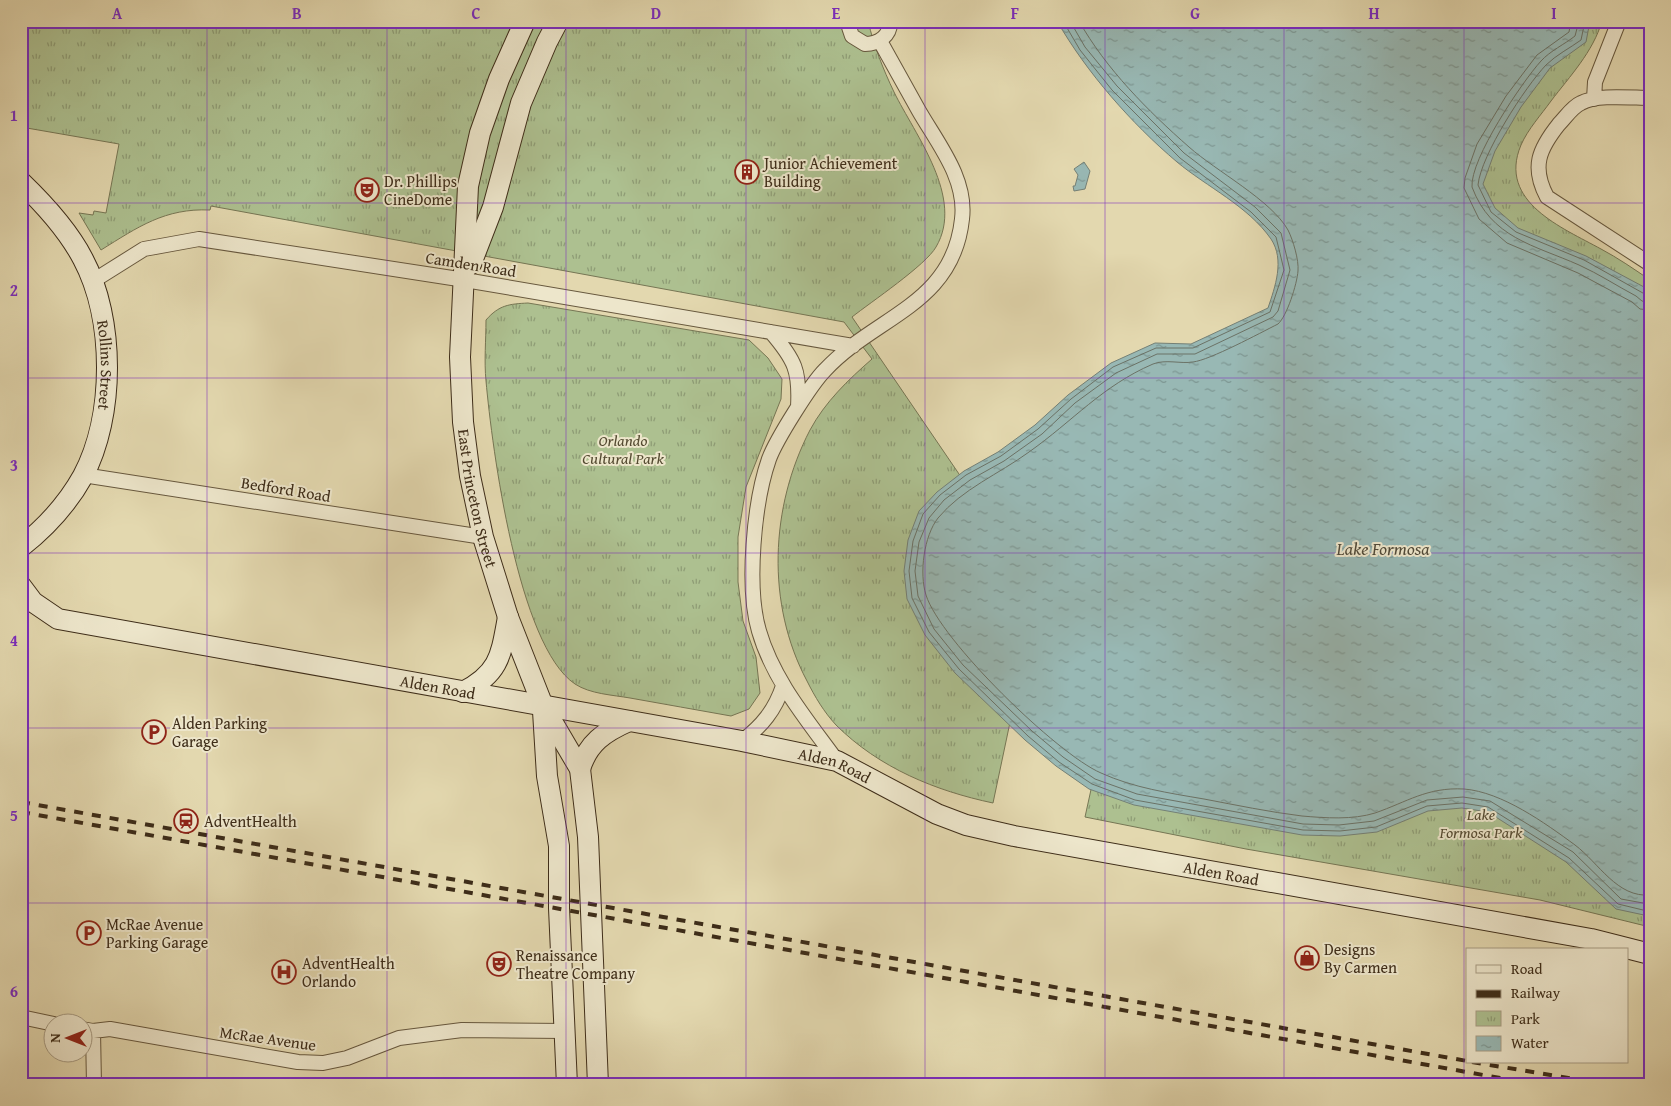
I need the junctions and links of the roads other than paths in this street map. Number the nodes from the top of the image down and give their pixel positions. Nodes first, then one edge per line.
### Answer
1 (525, 21) edge
2 (558, 21) edge
3 (846, 21) edge
4 (890, 21) edge
5 (1619, 21) edge
6 (880, 41) junction
7 (1650, 98) edge
8 (1594, 99) junction
9 (21, 182) edge
10 (1650, 264) edge
11 (465, 280) junction
12 (93, 281) junction
13 (771, 332) junction
14 (853, 346) junction
15 (798, 409) junction
16 (83, 475) junction
17 (483, 537) junction
18 (21, 547) edge
19 (21, 586) edge
20 (508, 617) junction
21 (783, 686) junction
22 (463, 692) junction
23 (543, 706) junction
24 (629, 721) junction
25 (742, 740) junction
26 (837, 761) junction
27 (580, 770) junction
28 (1626, 948) edge
29 (1628, 948) edge
30 (1650, 954) edge
31 (21, 1017) edge
32 (42, 1021) edge
33 (92, 1030) edge
34 (566, 1031) junction
35 (92, 1064) edge
36 (94, 1085) edge
37 (567, 1085) edge
38 (598, 1085) edge

1 - 11 street, East Princeton Street
2 - 11 street, East Princeton Street
3 - 6 street
4 - 6 street
5 - 8 street
6 - 14 street
7 - 8 street
8 - 10 street
9 - 12 street, Rollins Street
11 - 12 street, Camden Road
11 - 13 street, Camden Road
11 - 17 street, East Princeton Street
12 - 16 street, Rollins Street
13 - 14 street, Camden Road
13 - 15 street
14 - 15 street
15 - 21 street
16 - 17 street, Bedford Road
16 - 18 street, Rollins Street
17 - 20 street, East Princeton Street
19 - 22 street, Alden Road
20 - 22 street
20 - 23 street, East Princeton Street
21 - 25 street
21 - 26 street
22 - 23 street, Alden Road
23 - 24 street, Alden Road
23 - 27 street, East Princeton Street
23 - 34 street, East Princeton Street
24 - 25 street, Alden Road
24 - 27 street
25 - 26 street, Alden Road
26 - 28 street, Alden Road
27 - 38 street, East Princeton Street
29 - 30 street, Alden Road
31 - 32 street
33 - 34 street, McRae Avenue
34 - 37 street, East Princeton Street
35 - 36 street

